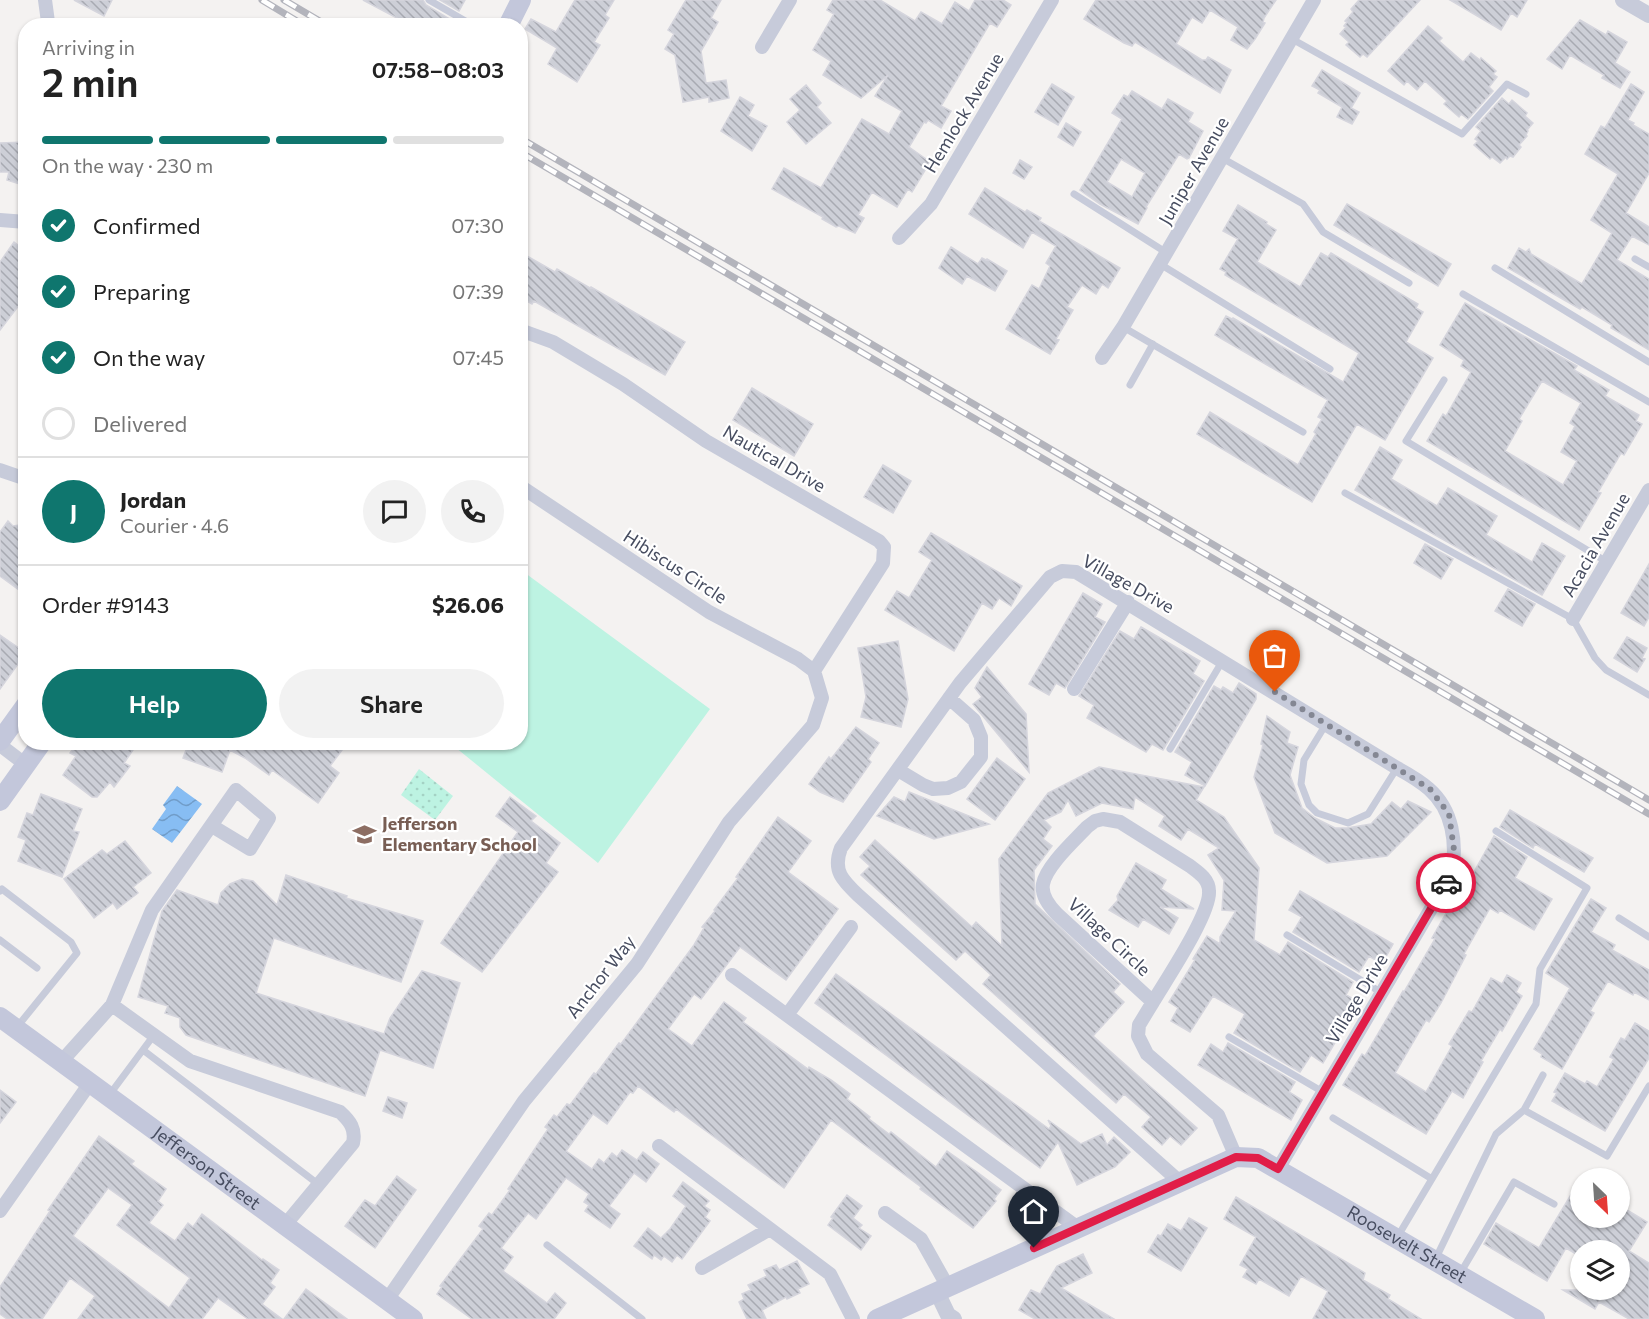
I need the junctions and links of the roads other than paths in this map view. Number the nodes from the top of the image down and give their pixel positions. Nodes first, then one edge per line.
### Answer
1 (45, 0) edge
2 (429, 0) edge
3 (521, 0) edge
4 (790, 0) edge
5 (1052, 0) edge
6 (1314, 0) edge
7 (1626, 1) edge
8 (1649, 15) edge
9 (47, 18) edge
10 (460, 18) edge
11 (512, 18) edge
12 (1292, 39) junction
13 (762, 47) dead end
14 (1526, 94) dead end
15 (1222, 158) junction
16 (1074, 194) dead end
17 (0, 220) edge
18 (18, 221) edge
19 (899, 238) dead end
20 (1163, 259) junction
21 (1635, 259) dead end
22 (1649, 267) edge
23 (1495, 268) dead end
24 (1409, 283) dead end
25 (1463, 294) dead end
26 (1123, 327) junction
27 (528, 333) edge
28 (1153, 344) junction
29 (1102, 358) dead end
30 (1649, 362) edge
31 (1330, 369) dead end
32 (1444, 380) dead end
33 (1130, 385) dead end
34 (1649, 402) edge
35 (1304, 432) dead end
36 (0, 470) edge
37 (18, 475) edge
38 (1649, 490) edge
39 (528, 491) edge
40 (1345, 493) dead end
41 (1607, 562) junction
42 (1128, 602) junction
43 (1573, 619) junction
44 (1223, 660) junction
45 (814, 671) junction
46 (1074, 689) dead end
47 (1649, 695) edge
48 (949, 698) junction
49 (18, 717) edge
50 (1326, 723) junction
51 (0, 743) edge
52 (1170, 749) dead end
53 (36, 750) edge
54 (25, 764) junction
55 (1397, 768) junction
56 (898, 770) junction
57 (0, 801) edge
58 (212, 826) dead end
59 (1496, 831) dead end
60 (0, 891) edge
61 (1619, 918) dead end
62 (851, 927) dead end
63 (1287, 935) dead end
64 (1649, 937) edge
65 (0, 940) edge
66 (37, 968) dead end
67 (732, 975) dead end
68 (1382, 993) junction
69 (1153, 1002) junction
70 (112, 1005) junction
71 (786, 1015) junction
72 (8, 1023) edge
73 (154, 1035) junction
74 (1229, 1037) dead end
75 (143, 1050) junction
76 (62, 1062) junction
77 (1543, 1075) dead end
78 (90, 1083) junction
79 (1649, 1086) edge
80 (1323, 1092) junction
81 (108, 1096) junction
82 (1524, 1110) junction
83 (1333, 1118) dead end
84 (659, 1146) dead end
85 (1236, 1157) junction
86 (1278, 1169) junction
87 (1432, 1179) junction
88 (1180, 1182) junction
89 (318, 1184) junction
90 (1554, 1204) dead end
91 (0, 1211) edge
92 (885, 1213) dead end
93 (285, 1225) junction
94 (1078, 1228) junction
95 (770, 1229) junction
96 (1396, 1238) junction
97 (547, 1245) dead end
98 (1435, 1261) junction
99 (702, 1268) dead end
100 (1459, 1275) junction
101 (942, 1290) junction
102 (387, 1300) junction
103 (413, 1319) edge
104 (642, 1319) edge
105 (853, 1319) edge
106 (877, 1319) edge
107 (954, 1319) edge
108 (1535, 1319) edge

1 - 9 street
2 - 10 lane
3 - 11 main road
4 - 13 street
5 - 19 street, Hemlock Avenue
6 - 12 street, Juniper Avenue
7 - 8 street
12 - 14 lane
12 - 15 street, Juniper Avenue
15 - 20 street, Juniper Avenue
15 - 24 lane
16 - 20 lane
17 - 18 street
20 - 26 street, Juniper Avenue
20 - 31 lane
21 - 22 lane
23 - 30 lane
25 - 34 lane
26 - 28 lane
26 - 29 street, Juniper Avenue
27 - 45 street, Nautical Drive
28 - 33 lane
28 - 35 lane
32 - 41 lane
36 - 37 street
38 - 41 street, Acacia Avenue
39 - 45 street, Hibiscus Circle
40 - 43 lane
41 - 43 street, Acacia Avenue
42 - 44 street, Village Drive
42 - 46 street
42 - 48 street, Village Drive
43 - 47 lane
44 - 50 street, Village Drive
44 - 52 lane
45 - 102 street, Anchor Way
48 - 56 street, Village Drive
48 - 56 street
49 - 51 main road
50 - 55 street, Village Drive
50 - 55 lane
51 - 54 street
53 - 54 main road
54 - 57 main road
55 - 68 street, Village Drive
56 - 88 street, Village Drive
58 - 70 street
59 - 87 lane
60 - 72 lane
61 - 64 lane
62 - 71 street
63 - 68 lane
65 - 66 lane
67 - 71 street
68 - 80 street, Village Drive
69 - 69 street, Village Circle
69 - 85 street, Village Circle
70 - 73 street
70 - 76 street
71 - 94 street
72 - 76 main road, Jefferson Street
73 - 75 lane
73 - 89 street
74 - 80 lane
75 - 81 lane
75 - 89 lane
76 - 78 main road, Jefferson Street
77 - 82 lane
78 - 81 main road, Jefferson Street
78 - 91 street
79 - 82 lane
80 - 86 street, Village Drive
81 - 93 main road, Jefferson Street
82 - 98 lane
83 - 87 lane
84 - 95 street
85 - 86 main road, Roosevelt Street
85 - 88 main road
86 - 96 main road, Roosevelt Street
87 - 96 lane
88 - 94 main road
89 - 93 street
90 - 100 lane
92 - 101 street
93 - 102 main road, Jefferson Street
94 - 101 main road
95 - 99 street
95 - 105 street
96 - 98 main road, Roosevelt Street
97 - 104 lane
98 - 100 main road, Roosevelt Street
100 - 108 main road, Roosevelt Street
101 - 106 main road
101 - 107 street
102 - 103 main road, Jefferson Street

